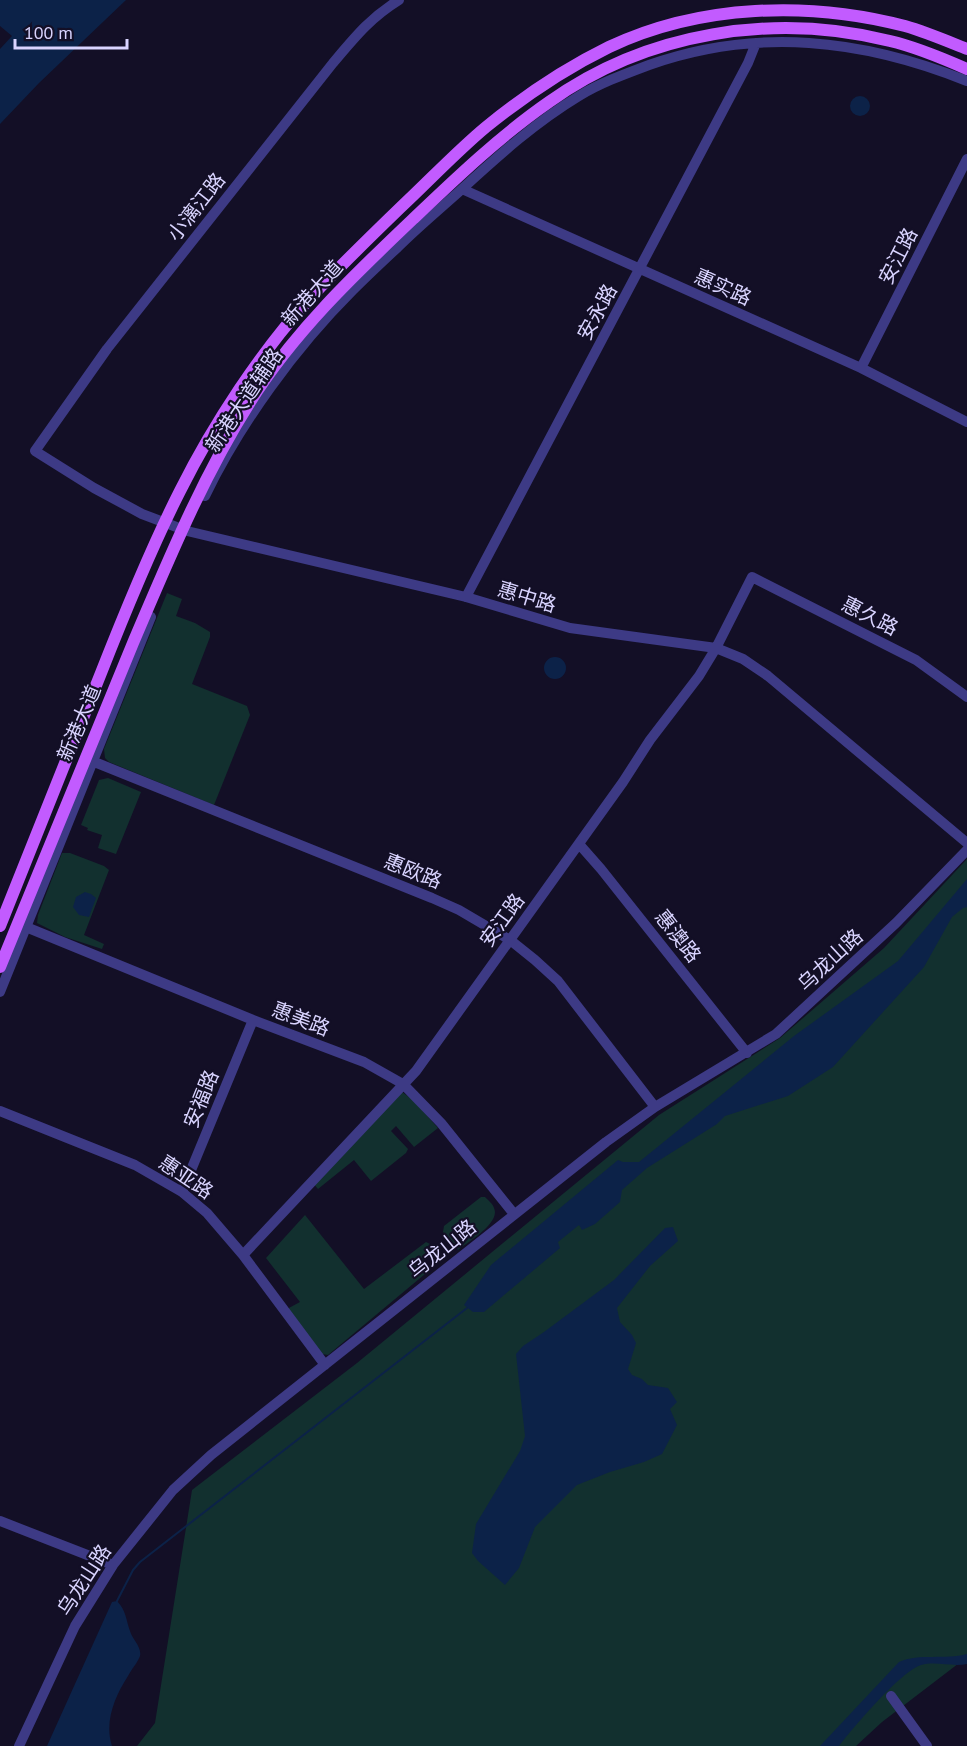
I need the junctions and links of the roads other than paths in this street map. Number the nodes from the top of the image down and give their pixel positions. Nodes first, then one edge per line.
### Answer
1 (399, 0) edge
2 (756, 43) junction
3 (967, 49) edge
4 (967, 69) edge
5 (967, 81) edge
6 (967, 159) edge
7 (462, 189) junction
8 (640, 270) junction
9 (861, 368) junction
10 (967, 422) edge
11 (35, 451) joint
12 (165, 522) junction
13 (185, 530) junction
14 (752, 577) joint
15 (466, 597) junction
16 (716, 648) junction
17 (967, 697) edge
18 (92, 761) junction
19 (967, 843) edge
20 (579, 844) junction
21 (967, 850) edge
22 (0, 926) edge
23 (26, 927) junction
24 (510, 940) junction
25 (0, 967) edge
26 (0, 992) edge
27 (253, 1020) junction
28 (747, 1053) junction
29 (403, 1084) junction
30 (655, 1107) junction
31 (0, 1112) edge
32 (182, 1192) junction
33 (514, 1214) junction
34 (243, 1255) junction
35 (326, 1365) junction
36 (0, 1521) edge
37 (112, 1565) junction
38 (891, 1696) dead end
39 (19, 1746) edge
40 (927, 1746) edge

1 - 11 street, 小漓江路
2 - 5 street, 新港大道辅路
2 - 7 street, 新港大道辅路
2 - 8 street, 安永路
3 - 12 main road, 新港大道
4 - 13 main road, 新港大道
6 - 9 street, 安江路
7 - 8 street, 惠实路
7 - 13 street, 新港大道辅路
8 - 9 street, 惠实路
8 - 15 street, 安永路
9 - 10 street, 惠实路
11 - 12 street, 惠中路
12 - 13 street, 惠中路
12 - 22 main road, 新港大道
13 - 15 street, 惠中路
13 - 18 street, 新港大道辅路
13 - 25 main road, 新港大道
14 - 16 street, 安江路
14 - 17 street, 惠久路
15 - 16 street, 惠中路
16 - 19 street, 惠中路
16 - 20 street, 安江路
18 - 23 street, 新港大道辅路
18 - 24 street, 惠欧路
20 - 24 street, 安江路
20 - 28 street, 惠澳路
21 - 28 street, 乌龙山路
23 - 26 street, 新港大道辅路
23 - 27 street, 惠美路
24 - 29 street, 安江路
24 - 30 street, 惠欧路
27 - 29 street, 惠美路
27 - 32 street, 安福路
28 - 30 street, 乌龙山路
29 - 33 street, 惠美路
29 - 34 street, 安江路
30 - 33 street, 乌龙山路
31 - 32 street, 惠亚路
32 - 34 street, 惠亚路
33 - 35 street, 乌龙山路
34 - 35 street, 惠亚路
35 - 37 street, 乌龙山路
36 - 37 street
37 - 39 street, 乌龙山路
38 - 40 street

